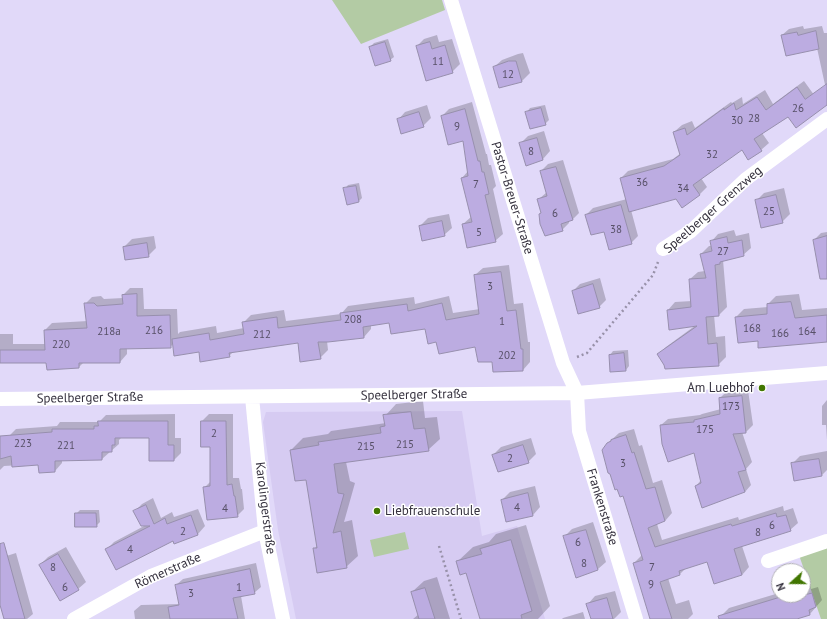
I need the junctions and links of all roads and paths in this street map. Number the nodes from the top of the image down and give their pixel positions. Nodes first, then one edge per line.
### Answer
1 (451, 0) edge
2 (827, 119) edge
3 (663, 249) joint
4 (563, 363) junction
5 (827, 373) edge
6 (577, 393) junction
7 (252, 397) junction
8 (0, 399) edge
9 (265, 531) junction
10 (827, 541) edge
11 (440, 546) dead end
12 (768, 561) dead end
13 (74, 619) edge
14 (283, 619) edge
15 (461, 619) edge
16 (636, 619) edge

1 - 4 street, Pastor-Breuer-Straße
2 - 3 street, Speelberger Grenzweg
3 - 4 path, Speelberger Grenzweg
4 - 6 street, Pastor-Breuer-Straße
5 - 6 street, Speelberger Straße
6 - 7 street, Speelberger Straße
6 - 16 street, Frankenstraße
7 - 8 street, Speelberger Straße
7 - 9 street, Karolingerstraße
9 - 13 street, Römerstraße
9 - 14 street, Karolingerstraße
10 - 12 street
11 - 15 path

